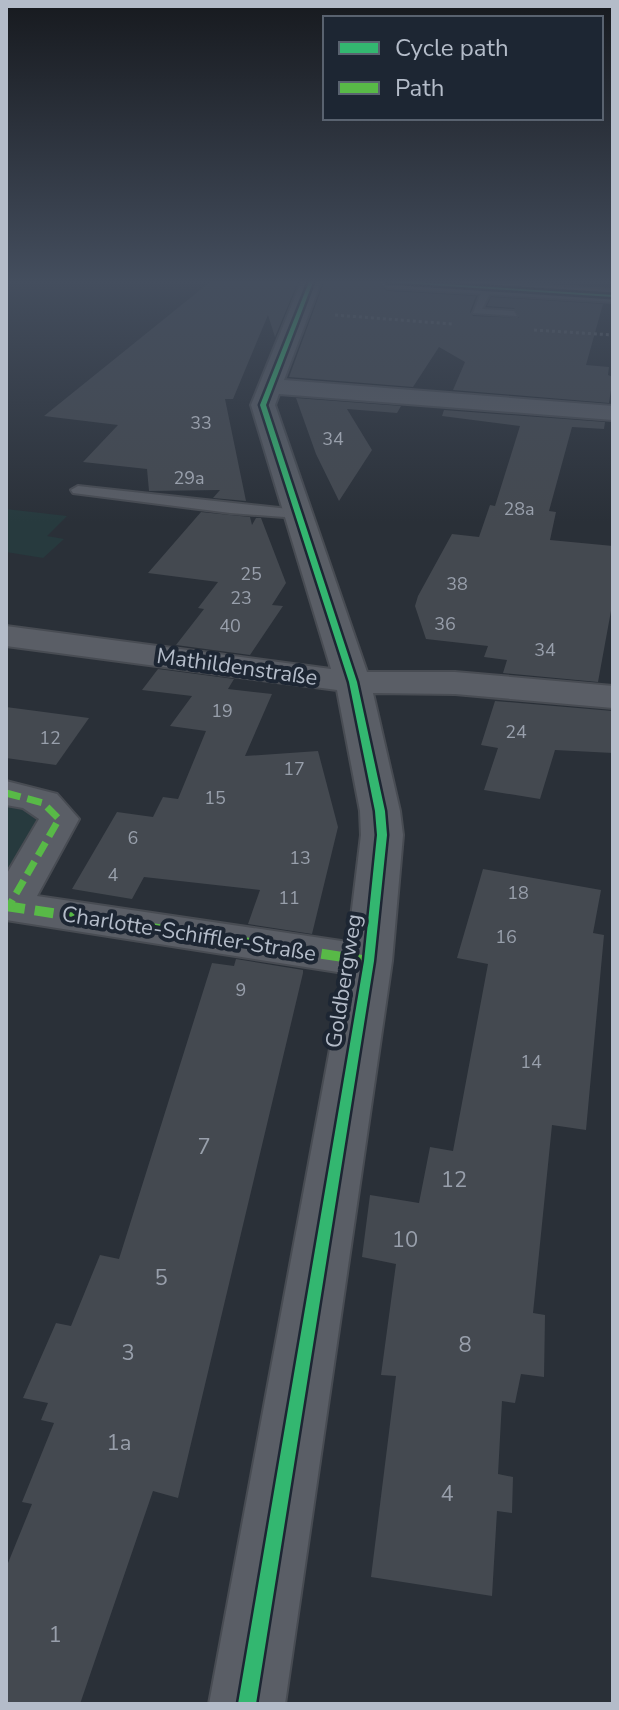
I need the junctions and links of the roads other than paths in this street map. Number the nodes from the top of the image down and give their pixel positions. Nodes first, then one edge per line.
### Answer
1 (279, 362) edge
2 (269, 386) junction
3 (613, 413) edge
4 (78, 490) dead end
5 (298, 514) junction
6 (6, 636) edge
7 (353, 682) junction
8 (613, 697) edge
9 (6, 793) edge
10 (8, 907) edge
11 (369, 961) junction
12 (247, 1704) edge

1 - 2 street, Goldbergweg
2 - 3 street
2 - 5 street, Goldbergweg
4 - 5 lane
5 - 7 street, Goldbergweg
6 - 7 street, Mathildenstraße
7 - 8 street, Mathildenstraße
7 - 11 street, Goldbergweg
9 - 10 street, Charlotte-Schiffler-Straße
10 - 11 street, Charlotte-Schiffler-Straße
11 - 12 street, Goldbergweg

